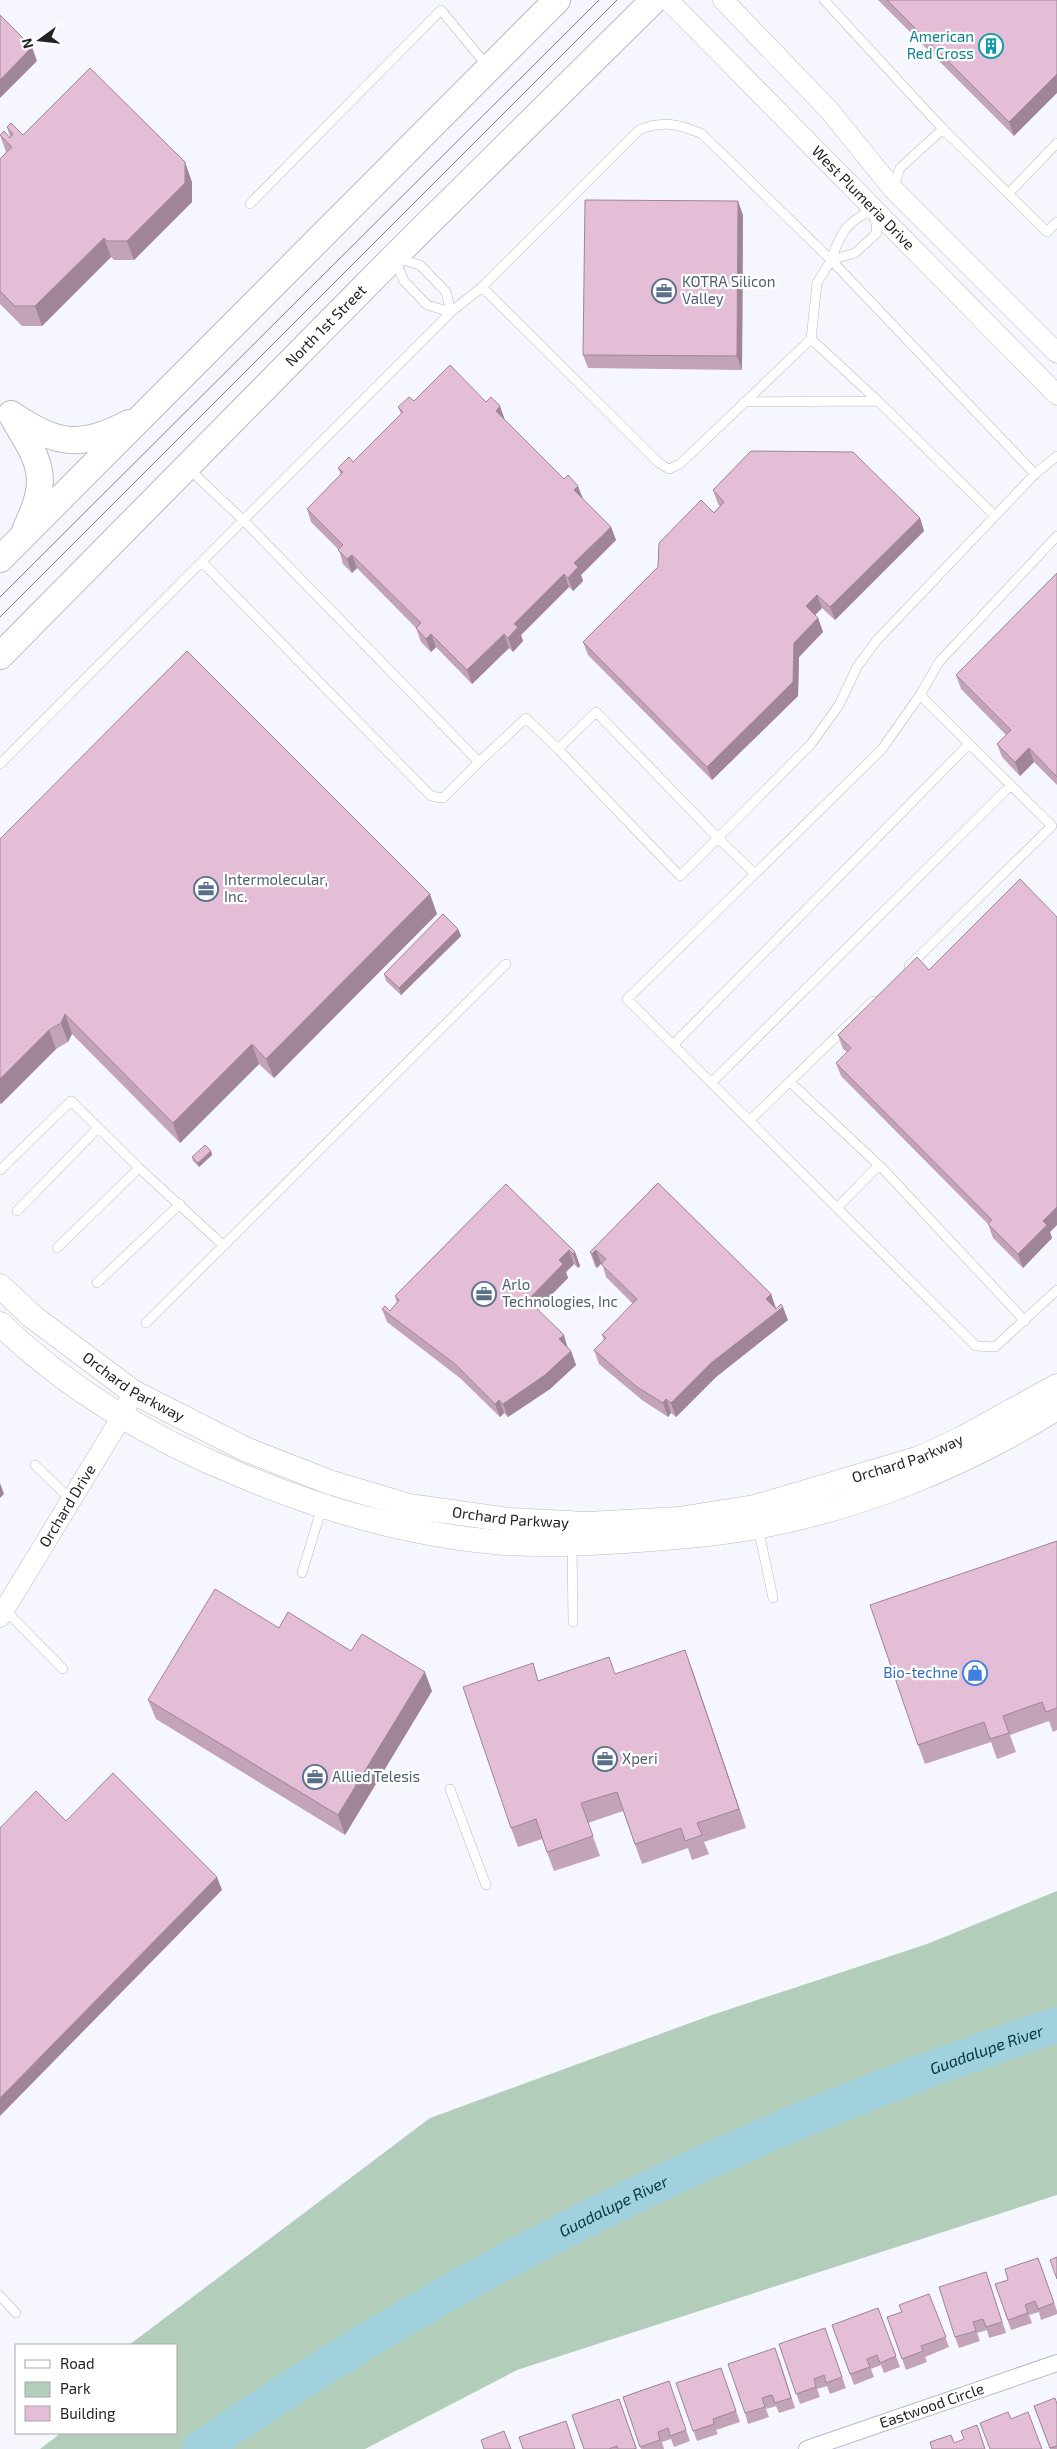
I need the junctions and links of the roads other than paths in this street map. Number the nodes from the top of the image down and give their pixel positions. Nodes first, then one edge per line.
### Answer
1 (557, 0) edge
2 (654, 0) edge
3 (668, 0) edge
4 (723, 0) edge
5 (824, 0) edge
6 (489, 69) junction
7 (943, 129) junction
8 (1057, 144) edge
9 (893, 189) junction
10 (1009, 193) junction
11 (250, 204) dead end
12 (874, 209) junction
13 (1057, 222) edge
14 (394, 257) junction
15 (831, 260) junction
16 (482, 287) junction
17 (451, 312) junction
18 (811, 339) junction
19 (1057, 353) edge
20 (1057, 395) edge
21 (878, 401) junction
22 (744, 402) junction
23 (6, 408) edge
24 (143, 415) junction
25 (1057, 456) edge
26 (187, 467) junction
27 (1035, 474) junction
28 (995, 516) junction
29 (243, 520) junction
30 (1057, 536) edge
31 (20, 539) junction
32 (0, 559) edge
33 (202, 562) junction
34 (0, 656) edge
35 (920, 695) junction
36 (969, 744) junction
37 (558, 749) junction
38 (479, 762) junction
39 (0, 764) edge
40 (1011, 785) junction
41 (718, 838) junction
42 (754, 874) junction
43 (506, 964) dead end
44 (904, 971) edge
45 (882, 992) edge
46 (673, 1045) junction
47 (712, 1082) junction
48 (790, 1082) junction
49 (750, 1120) junction
50 (98, 1128) junction
51 (879, 1165) junction
52 (139, 1168) junction
53 (0, 1170) edge
54 (180, 1204) junction
55 (838, 1207) junction
56 (17, 1211) dead end
57 (223, 1245) junction
58 (57, 1248) dead end
59 (97, 1283) dead end
60 (0, 1286) edge
61 (1057, 1290) edge
62 (1025, 1321) junction
63 (146, 1323) dead end
64 (0, 1324) edge
65 (1057, 1386) edge
66 (133, 1392) junction
67 (1057, 1408) edge
68 (120, 1418) junction
69 (35, 1465) dead end
70 (329, 1482) junction
71 (70, 1499) junction
72 (322, 1507) junction
73 (757, 1517) junction
74 (587, 1524) junction
75 (572, 1544) junction
76 (302, 1572) dead end
77 (773, 1598) dead end
78 (2, 1613) edge
79 (573, 1622) dead end
80 (63, 1669) dead end
81 (450, 1789) dead end
82 (486, 1885) dead end
83 (0, 2296) edge
84 (16, 2313) dead end
85 (1057, 2363) edge
86 (807, 2449) edge

1 - 6 main road
2 - 14 main road, North 1st Street
3 - 12 street, West Plumeria Drive
4 - 9 street, West Plumeria Drive
5 - 7 lane
6 - 11 lane
6 - 24 main road
7 - 9 lane
7 - 10 lane
8 - 10 lane
9 - 12 street
9 - 19 street, West Plumeria Drive
10 - 13 lane
12 - 15 lane
12 - 15 lane
12 - 20 street, West Plumeria Drive
14 - 17 lane
14 - 17 lane
14 - 26 main road, North 1st Street
15 - 16 lane
15 - 18 lane
15 - 27 lane
16 - 17 lane
16 - 22 lane
17 - 29 lane
18 - 21 lane
18 - 22 lane
21 - 22 lane
21 - 28 lane
23 - 24 main road
23 - 31 main road
24 - 31 main road
25 - 27 lane
26 - 29 lane
26 - 34 main road, North 1st Street
27 - 28 lane
28 - 41 lane
29 - 33 lane
29 - 38 lane
30 - 35 lane
31 - 32 main road
33 - 38 lane
33 - 39 lane
35 - 36 lane
35 - 42 lane
36 - 40 lane
36 - 46 lane
37 - 38 lane
37 - 41 lane
37 - 41 lane
40 - 44 lane
40 - 47 lane
41 - 42 lane
42 - 46 lane
43 - 57 lane
45 - 48 lane
46 - 47 lane
47 - 49 lane
48 - 49 lane
48 - 51 lane
49 - 55 lane
50 - 52 lane
50 - 53 lane
50 - 56 lane
51 - 55 lane
51 - 62 lane
52 - 54 lane
52 - 58 lane
54 - 57 lane
54 - 59 lane
55 - 62 lane
57 - 63 lane
60 - 66 main road, Orchard Parkway
61 - 62 lane
64 - 68 main road, Orchard Parkway
65 - 73 main road, Orchard Parkway
66 - 68 street, Orchard Drive
66 - 70 main road, Orchard Parkway
67 - 73 main road, Orchard Parkway
68 - 71 street, Orchard Drive
68 - 72 main road, Orchard Parkway
69 - 71 lane
70 - 72 main road
70 - 74 main road, Orchard Parkway
71 - 78 street, Orchard Drive
72 - 75 main road, Orchard Parkway
72 - 76 lane
73 - 74 main road, Orchard Parkway
73 - 75 main road, Orchard Parkway
73 - 77 lane
74 - 75 main road
75 - 79 lane
78 - 80 lane
81 - 82 lane
83 - 84 lane
85 - 86 street, Eastwood Circle

